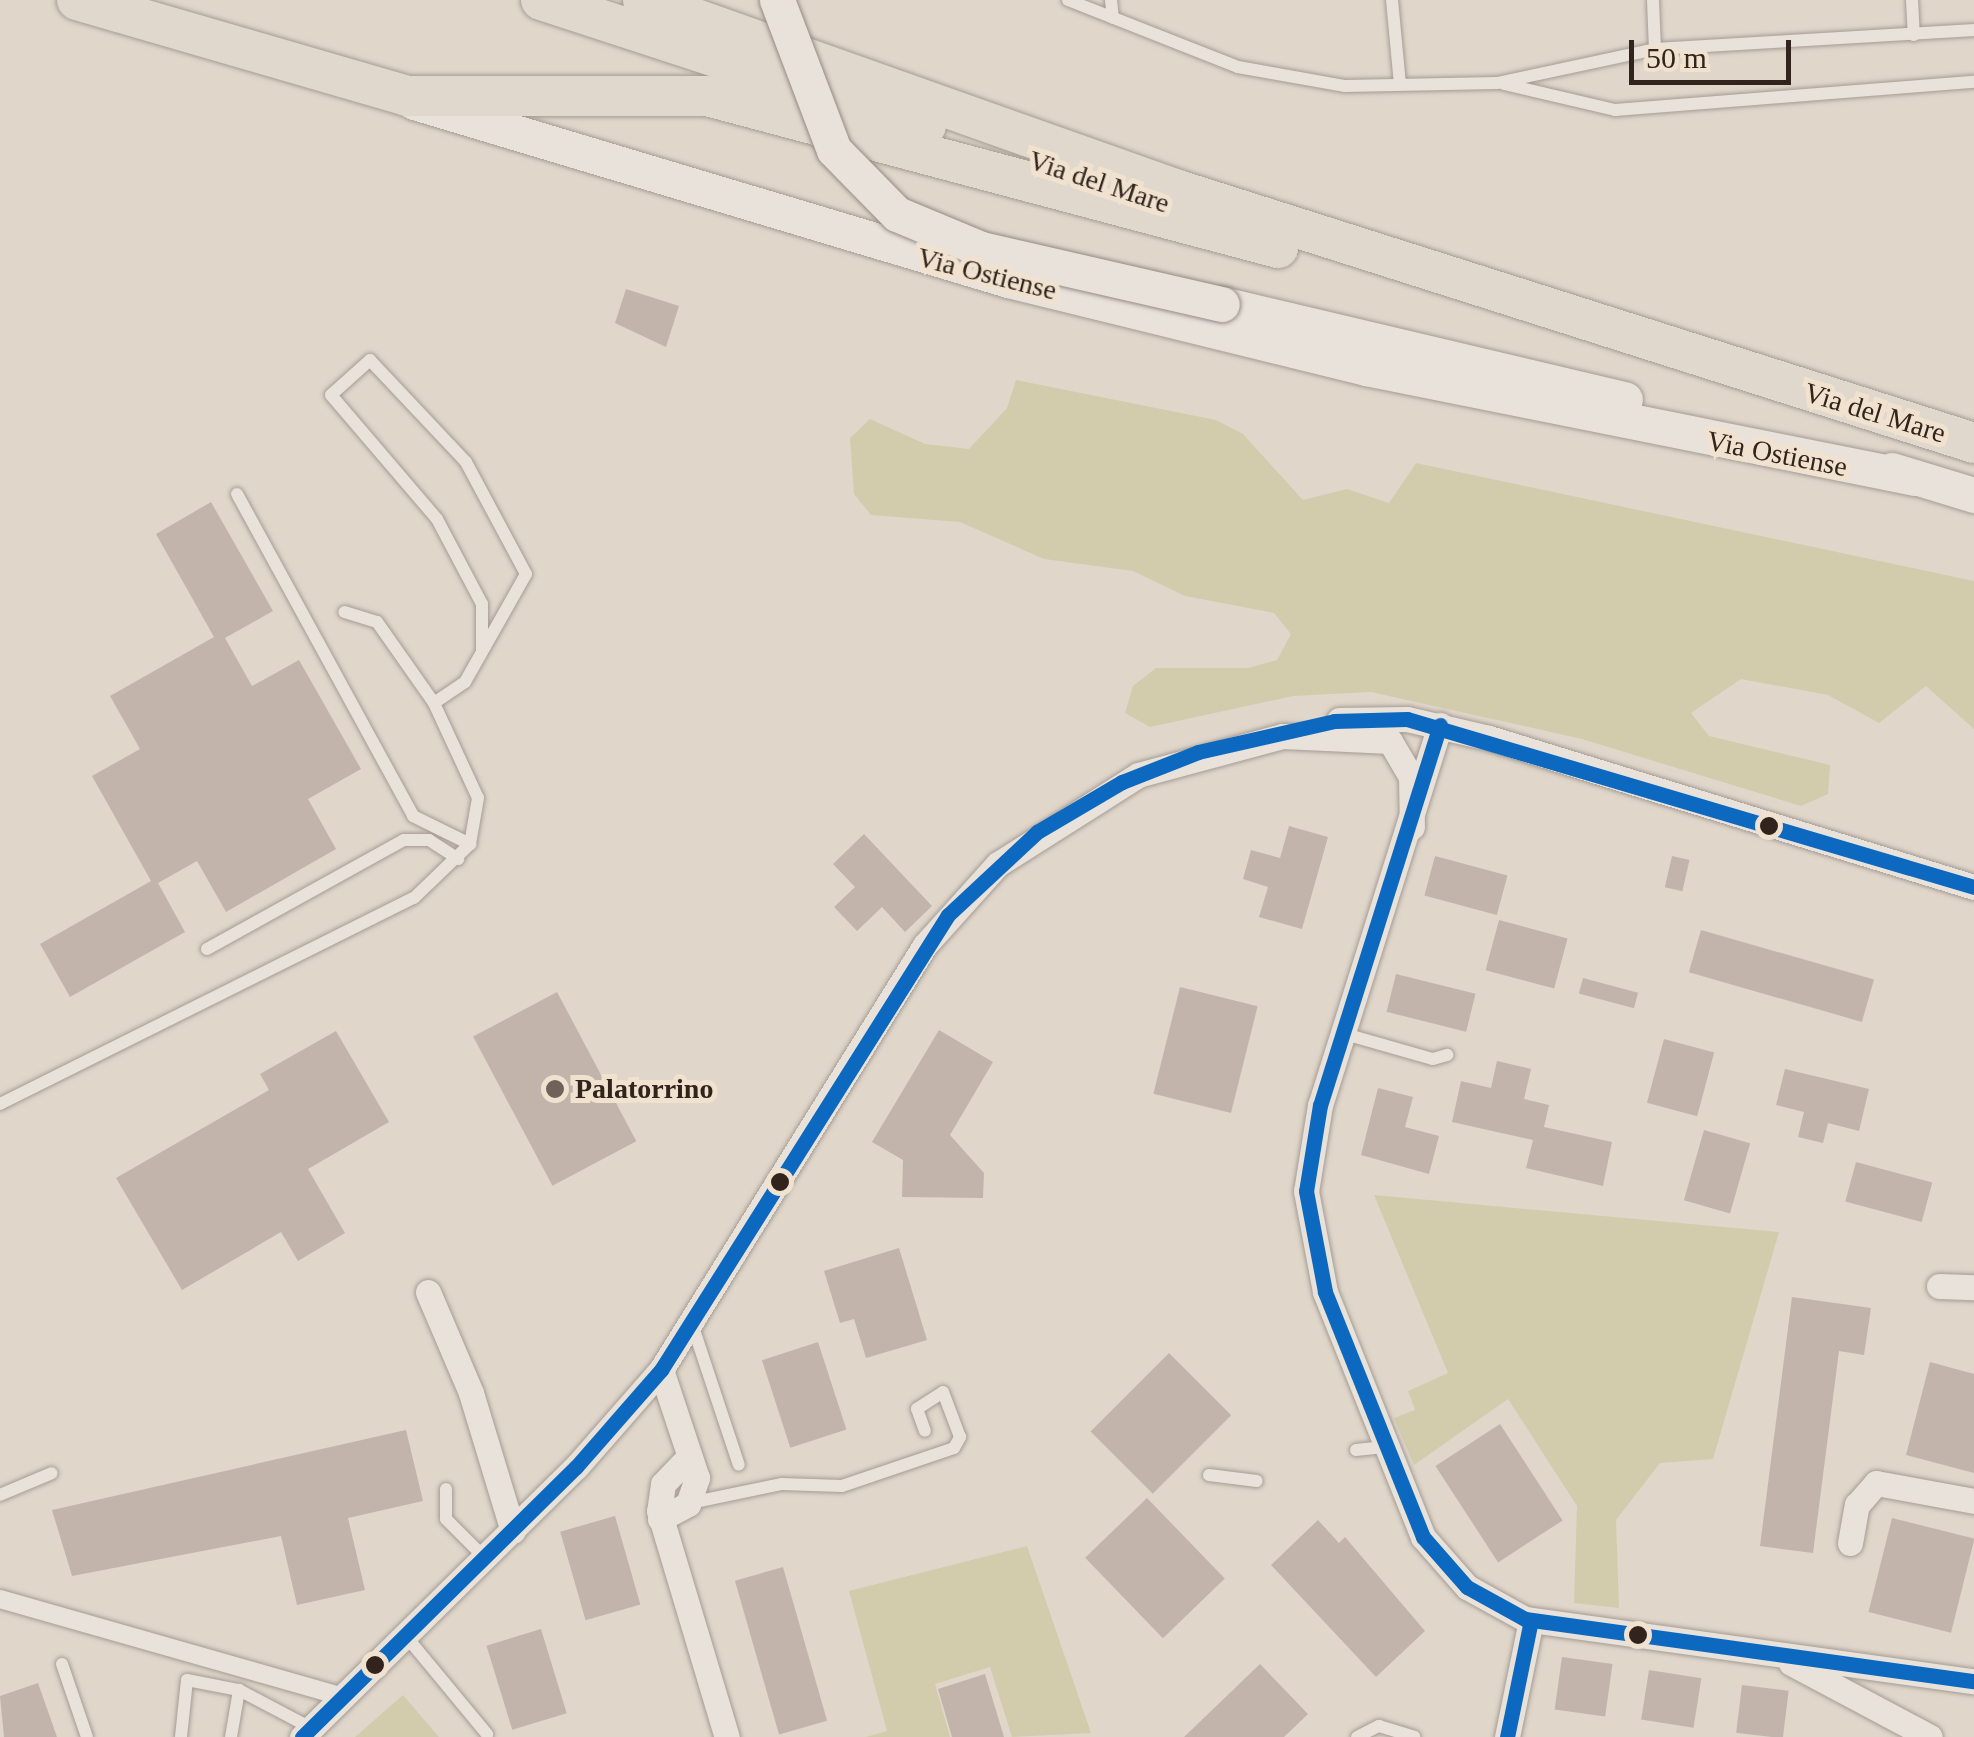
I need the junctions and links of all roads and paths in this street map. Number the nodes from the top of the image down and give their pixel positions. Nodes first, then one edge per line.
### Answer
1 (176, 0) edge
2 (541, 0) edge
3 (643, 0) edge
4 (725, 0) edge
5 (777, 0) edge
6 (1068, 0) edge
7 (1111, 0) edge
8 (1392, 0) edge
9 (1652, 0) edge
10 (1912, 0) edge
11 (82, 2) edge
12 (1113, 18) junction
13 (1974, 30) edge
14 (1914, 35) junction
15 (1655, 50) junction
16 (1974, 82) edge
17 (1497, 83) junction
18 (1400, 84) junction
19 (375, 90) junction
20 (1315, 231) junction
21 (1350, 265) junction
22 (1662, 348) junction
23 (1974, 444) edge
24 (1915, 478) junction
25 (237, 494) dead end
26 (1974, 495) edge
27 (344, 612) dead end
28 (482, 649) junction
29 (434, 703) junction
30 (1440, 726) junction
31 (1283, 736) junction
32 (1412, 826) junction
33 (470, 844) junction
34 (458, 859) junction
35 (1974, 887) edge
36 (207, 949) dead end
37 (1345, 1034) junction
38 (1448, 1055) dead end
39 (0, 1104) edge
40 (1939, 1286) dead end
41 (1974, 1287) edge
42 (428, 1292) dead end
43 (693, 1327) junction
44 (661, 1370) junction
45 (924, 1431) dead end
46 (1384, 1447) junction
47 (1356, 1450) dead end
48 (688, 1458) junction
49 (740, 1465) dead end
50 (52, 1474) dead end
51 (1210, 1475) dead end
52 (1257, 1481) dead end
53 (446, 1489) dead end
54 (0, 1495) edge
55 (1974, 1501) edge
56 (688, 1504) junction
57 (660, 1519) junction
58 (514, 1531) junction
59 (1850, 1543) dead end
60 (485, 1558) junction
61 (0, 1599) edge
62 (1532, 1620) junction
63 (405, 1635) junction
64 (1773, 1653) junction
65 (62, 1664) dead end
66 (1974, 1680) edge
67 (239, 1690) junction
68 (343, 1697) junction
69 (306, 1732) edge
70 (487, 1734) dead end
71 (87, 1737) edge
72 (180, 1737) edge
73 (230, 1737) edge
74 (727, 1737) edge
75 (1356, 1737) edge
76 (1414, 1737) edge
77 (1507, 1737) edge
78 (1930, 1737) edge

1 - 11 main road
2 - 21 main road, Via del Mare
3 - 20 main road, Via del Mare
4 - 20 main road
5 - 24 main road, Via Ostiense, bridge
6 - 12 lane
7 - 12 lane
8 - 18 lane
9 - 15 lane
10 - 14 lane
11 - 19 main road, Via Ostiense
12 - 18 lane
13 - 14 lane
14 - 15 lane
15 - 17 lane
16 - 17 lane
17 - 18 lane
19 - 21 main road
19 - 24 main road, Via Ostiense
20 - 22 main road, Via del Mare
21 - 22 main road, Via del Mare
22 - 23 main road, Via del Mare
24 - 26 main road, Via Ostiense
25 - 33 lane
27 - 29 lane
28 - 28 lane
28 - 29 lane
29 - 33 lane
30 - 31 street
30 - 32 street
30 - 35 street
31 - 32 street
31 - 43 street
32 - 37 street
33 - 34 lane
34 - 36 lane
34 - 39 lane
37 - 38 lane
37 - 46 street
40 - 41 street
42 - 58 street
43 - 44 street
43 - 49 lane
44 - 48 street
44 - 58 street
45 - 56 lane
46 - 47 lane
46 - 62 street
48 - 56 street
48 - 57 street
50 - 54 lane
51 - 52 lane
53 - 60 lane
55 - 59 street
56 - 57 street
57 - 74 street
58 - 60 street
60 - 63 street
61 - 68 street
62 - 64 street
62 - 77 street
63 - 68 street
63 - 70 lane
64 - 66 street
64 - 78 street
65 - 71 lane
67 - 69 lane
67 - 72 lane
67 - 73 lane
68 - 69 street
75 - 76 lane

